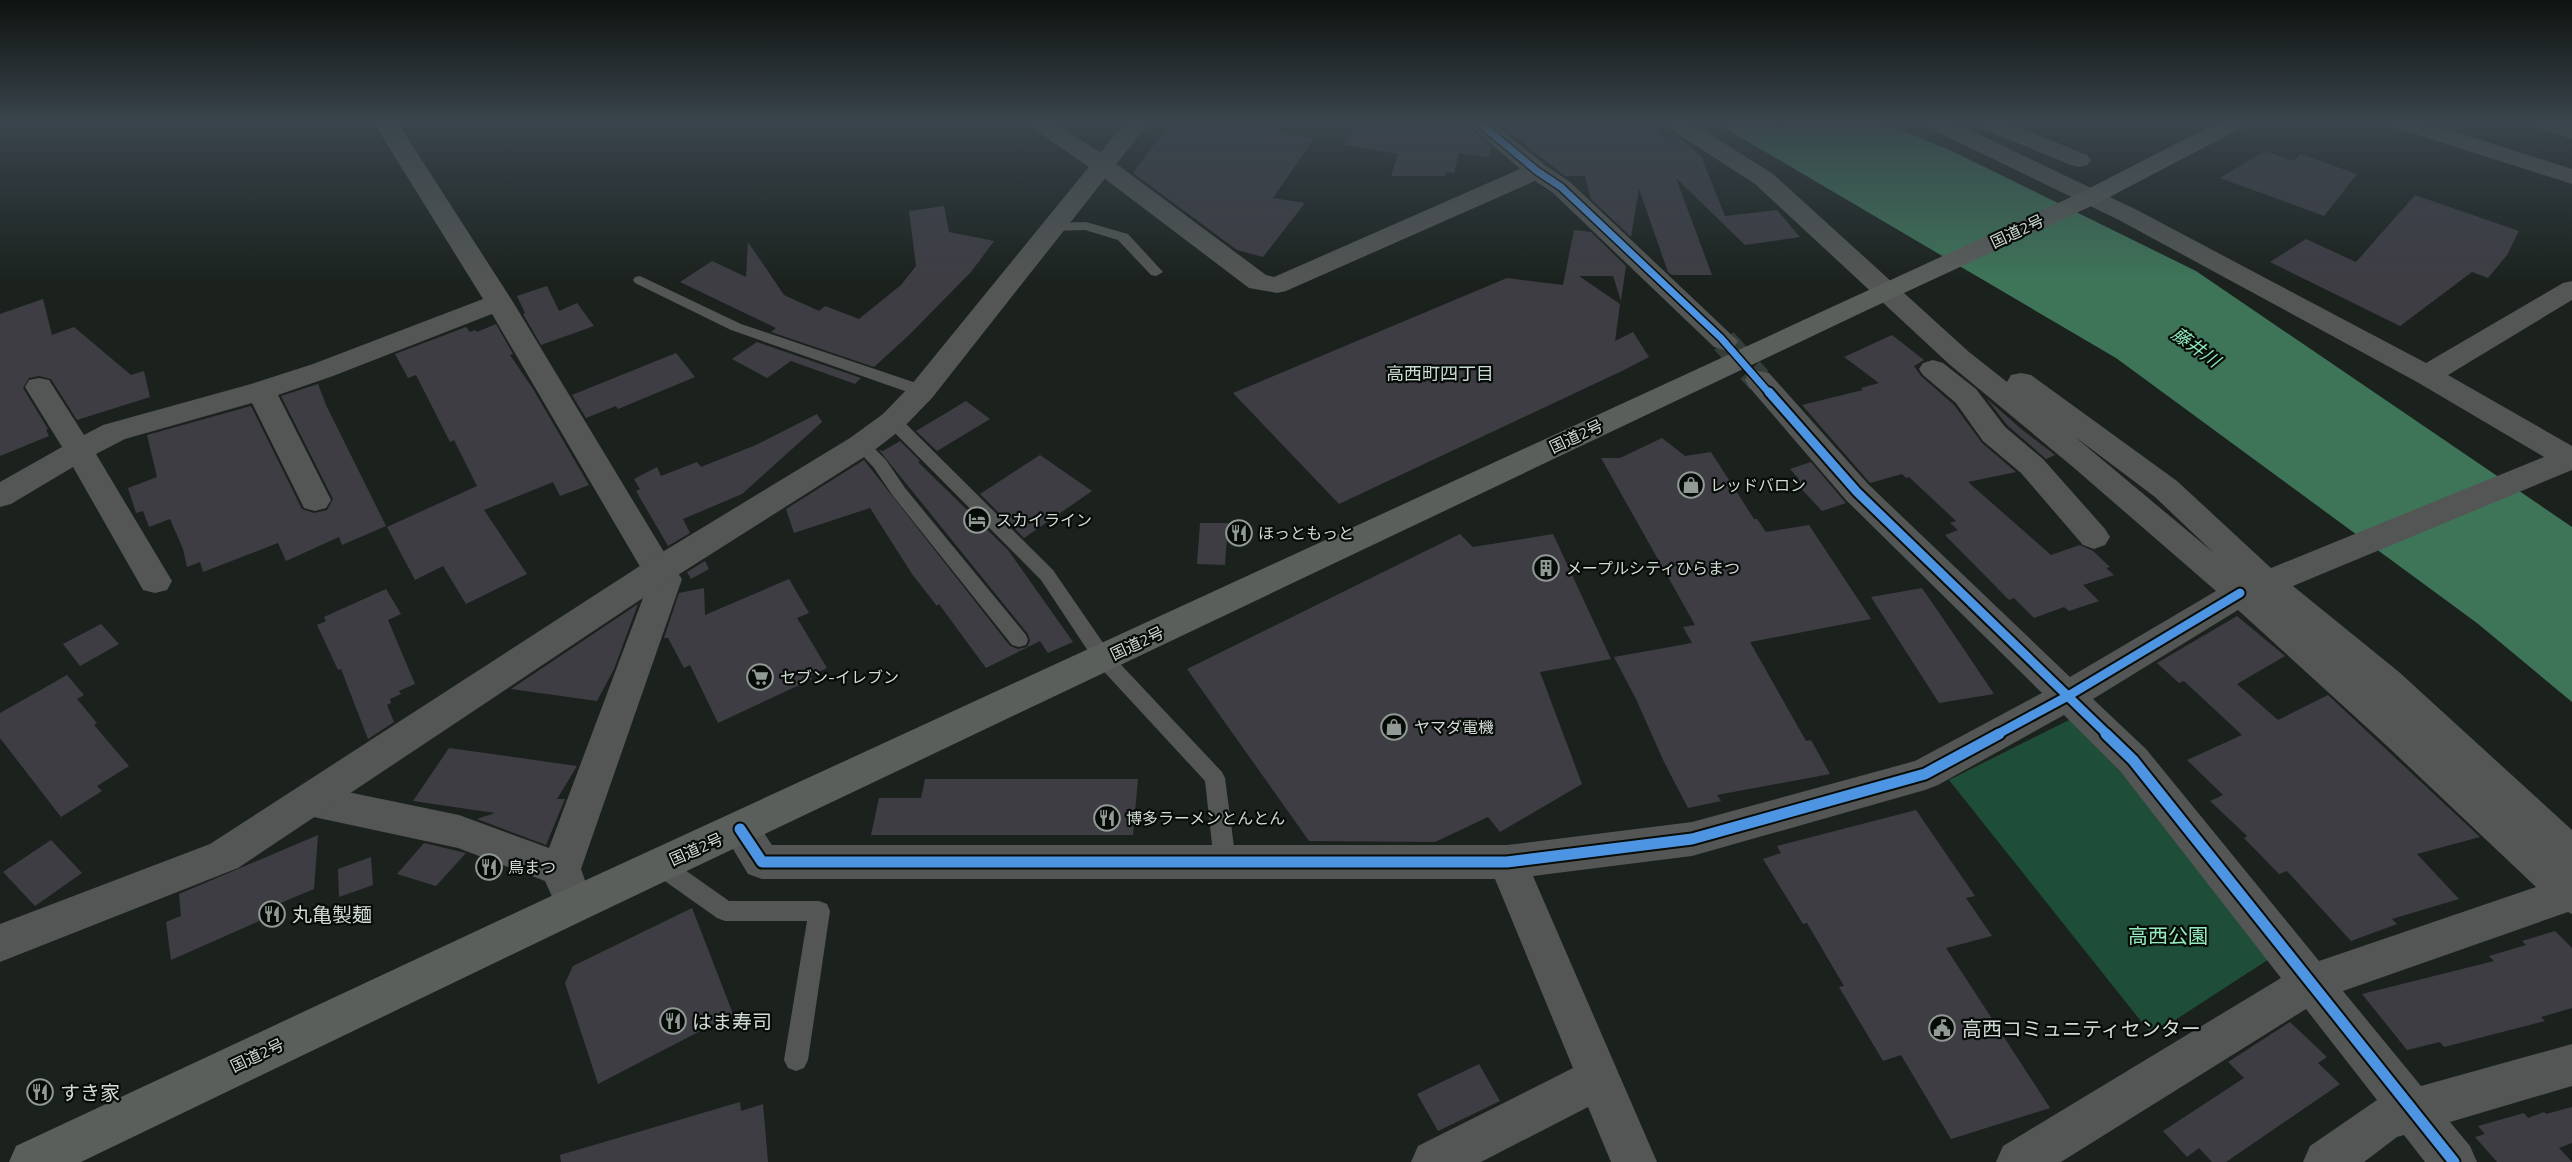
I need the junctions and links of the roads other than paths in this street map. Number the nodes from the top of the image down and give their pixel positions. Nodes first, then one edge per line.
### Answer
1 (418, 174) edge
2 (1093, 174) edge
3 (1115, 174) edge
4 (1530, 174) edge
5 (1542, 174) edge
6 (1757, 174) edge
7 (2044, 174) edge
8 (2134, 174) edge
9 (2091, 197) junction
10 (1052, 226) junction
11 (1156, 272) dead end
12 (639, 280) dead end
13 (2572, 289) edge
14 (1901, 296) junction
15 (498, 302) junction
16 (1724, 341) tunnel mouth
17 (1933, 369) dead end
18 (2427, 375) junction
19 (1758, 380) tunnel mouth
20 (39, 387) dead end
21 (1977, 389) junction
22 (261, 391) junction
23 (922, 391) junction
24 (893, 421) junction
25 (861, 445) junction
26 (79, 450) junction
27 (2571, 459) edge
28 (0, 496) edge
29 (315, 500) dead end
30 (2094, 537) dead end
31 (658, 571) junction
32 (155, 581) dead end
33 (2253, 588) junction
34 (1019, 640) dead end
35 (1103, 658) junction
36 (2068, 696) junction
37 (309, 800) junction
38 (740, 829) junction
39 (1225, 862) junction
40 (1507, 862) junction
41 (660, 865) junction
42 (561, 869) junction
43 (2571, 882) edge
44 (574, 905) junction
45 (0, 943) edge
46 (2310, 983) junction
47 (795, 1060) dead end
48 (2572, 1065) edge
49 (1599, 1077) junction
50 (2412, 1111) junction
51 (2022, 1161) edge
52 (32, 1162) edge
53 (1434, 1162) edge
54 (1634, 1162) edge
55 (2326, 1162) edge
56 (2454, 1162) edge

1 - 15 street
2 - 10 street
3 - 4 street
5 - 16 street
6 - 14 street
7 - 9 street
8 - 9 highway, 国道2号
9 - 14 highway, 国道2号
9 - 18 street
10 - 11 lane
10 - 23 street
12 - 23 lane
13 - 18 street
14 - 21 street
14 - 33 street
14 - 35 highway, 国道2号
15 - 22 street
15 - 31 street
17 - 21 street
18 - 27 street
19 - 36 street
20 - 26 street
21 - 30 street
21 - 33 street
22 - 26 street
22 - 29 street
23 - 24 street
24 - 25 street
24 - 35 lane
25 - 31 street
25 - 34 lane
26 - 28 street
26 - 32 street
27 - 33 street
31 - 37 street
31 - 42 street
33 - 36 street
33 - 43 street
35 - 38 highway, 国道2号
35 - 39 lane
36 - 40 street
36 - 46 street
37 - 42 street
37 - 45 street
38 - 39 street
38 - 41 highway, 国道2号
39 - 40 street
40 - 49 street
41 - 44 highway, 国道2号
41 - 47 lane
42 - 44 street
43 - 46 street
44 - 52 highway, 国道2号
46 - 50 street
46 - 51 street
48 - 50 street
49 - 53 street
49 - 54 street
50 - 55 street
50 - 56 street

